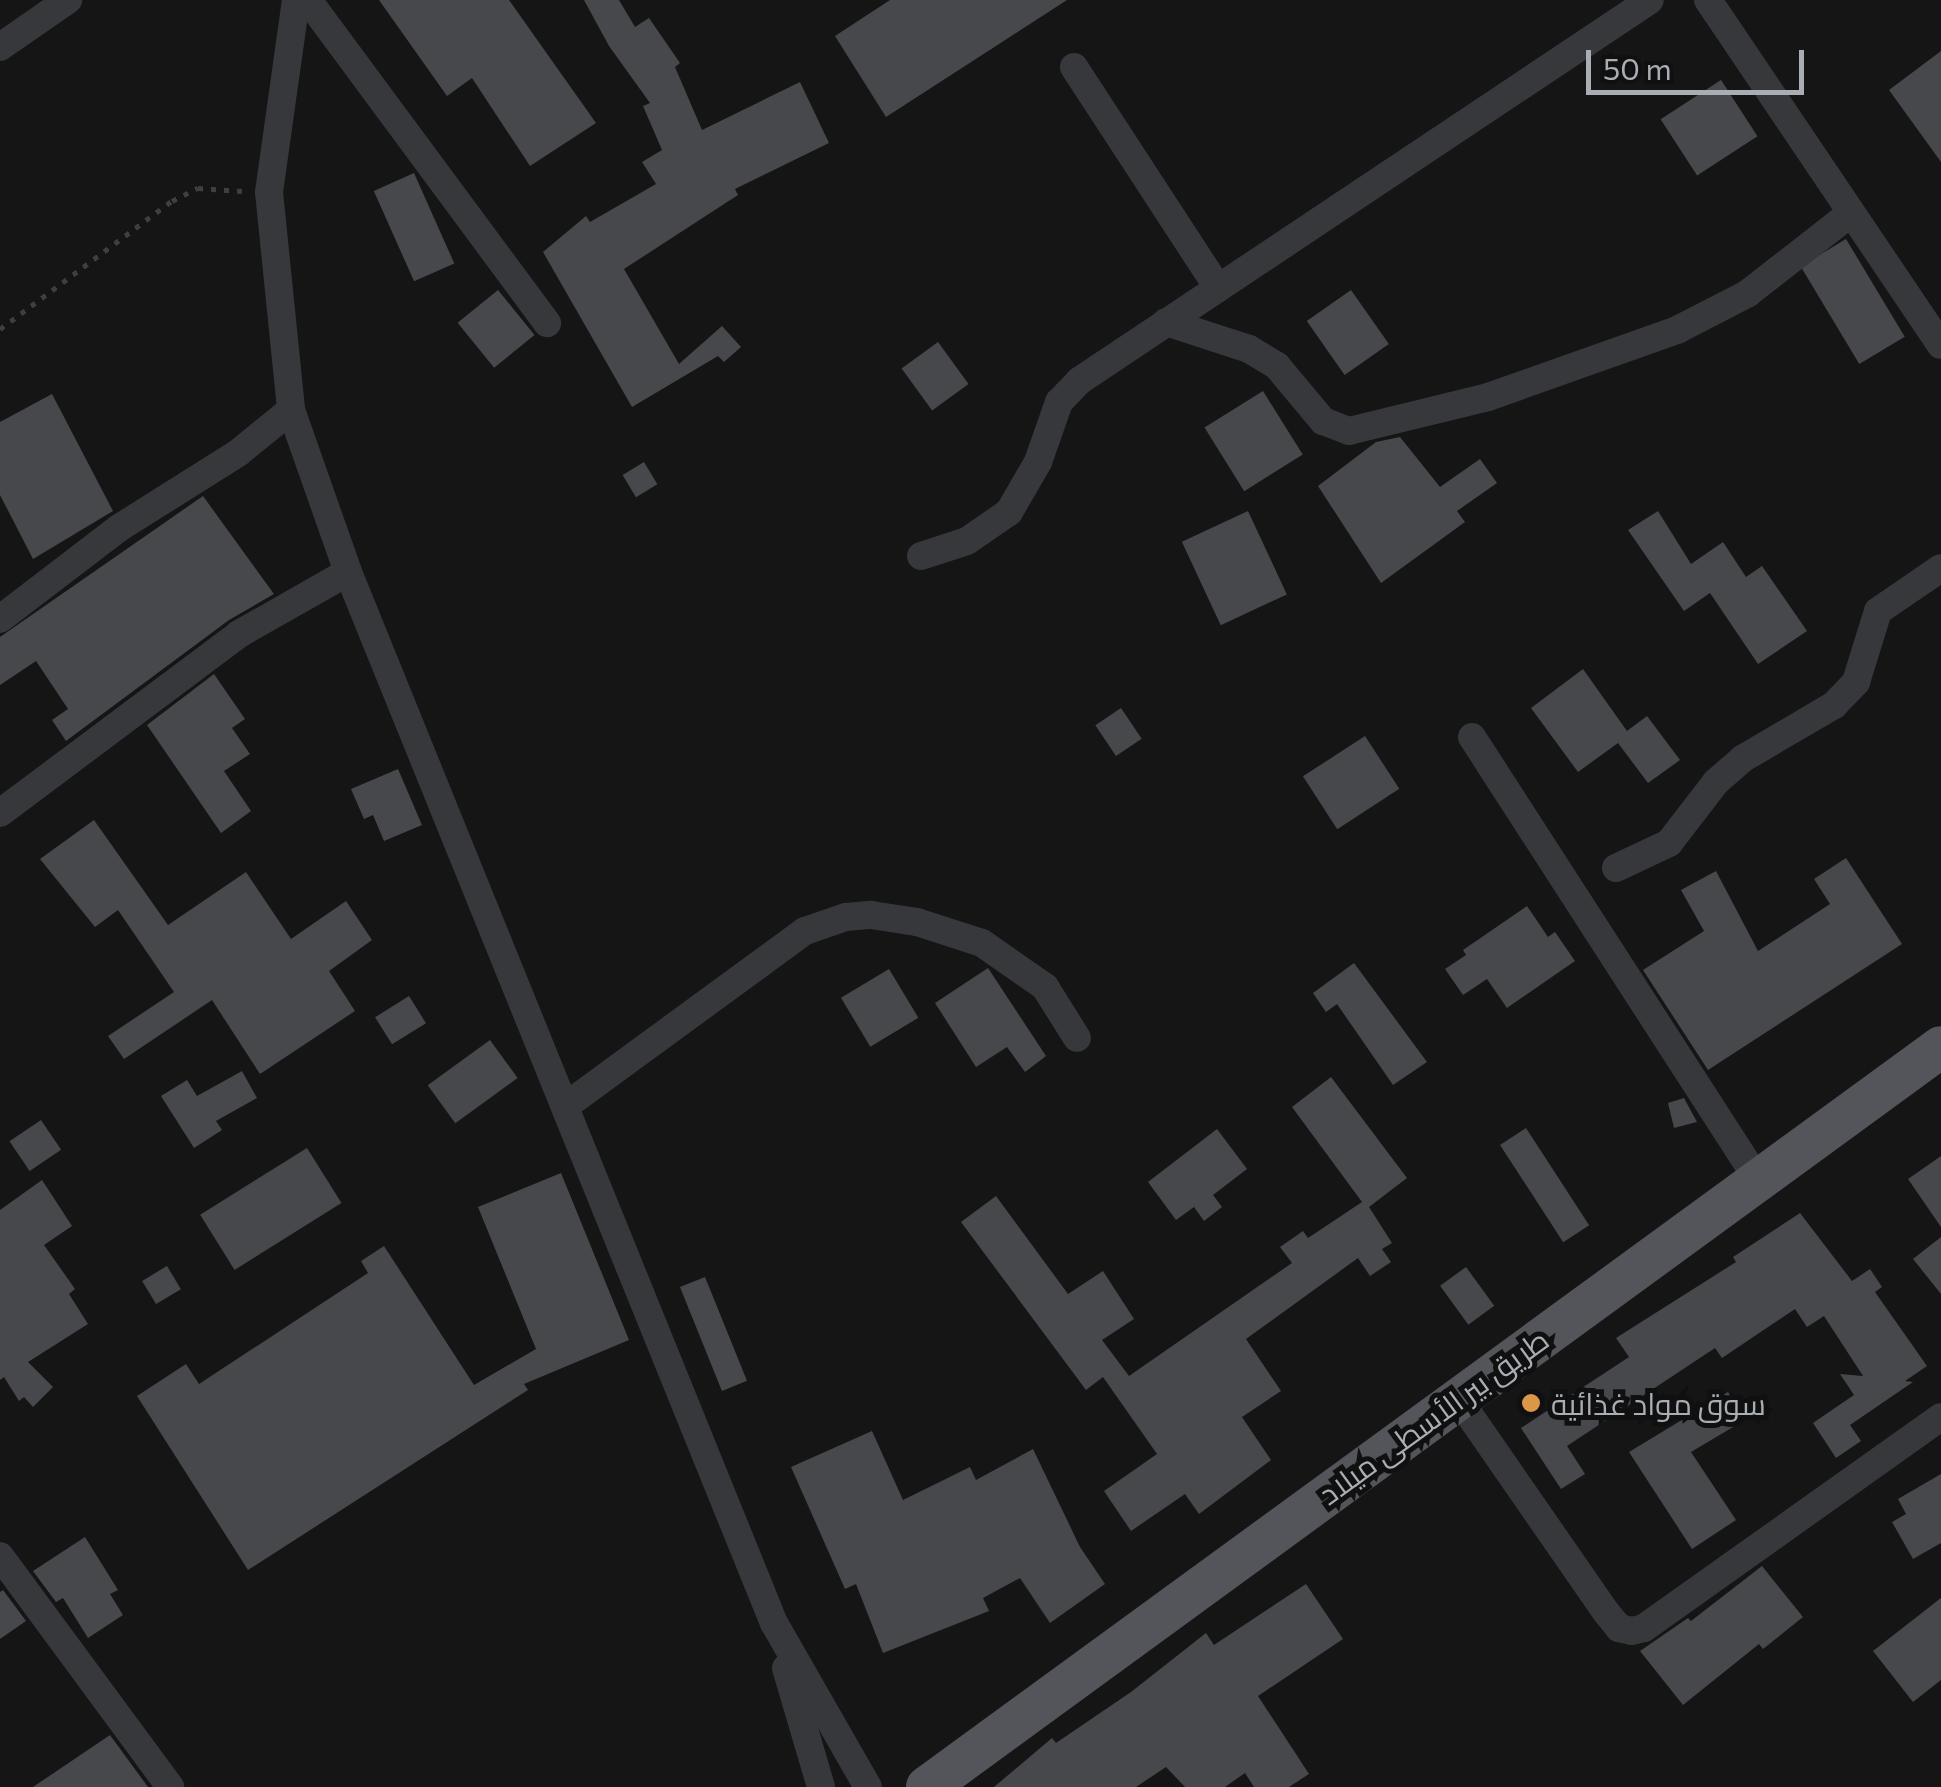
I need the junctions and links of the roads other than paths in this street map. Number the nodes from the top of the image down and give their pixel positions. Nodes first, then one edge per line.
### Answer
1 (68, 0) edge
2 (1650, 0) edge
3 (1708, 0) edge
4 (292, 4) edge
5 (0, 47) edge
6 (1074, 67) dead end
7 (1851, 213) junction
8 (1218, 288) junction
9 (1166, 322) junction
10 (547, 323) dead end
11 (1941, 345) edge
12 (291, 410) junction
13 (920, 556) dead end
14 (1941, 568) edge
15 (348, 572) junction
16 (0, 619) edge
17 (1472, 738) dead end
18 (0, 813) edge
19 (1616, 868) dead end
20 (1076, 1038) dead end
21 (1941, 1048) edge
22 (567, 1105) junction
23 (1758, 1180) junction
24 (1457, 1398) junction
25 (1941, 1418) edge
26 (0, 1556) edge
27 (774, 1622) junction
28 (170, 1787) edge
29 (821, 1787) edge
30 (868, 1787) edge
31 (927, 1787) edge

1 - 5 street
2 - 8 street
3 - 7 street
4 - 10 street
4 - 12 street
6 - 8 street
7 - 9 street
7 - 11 street
8 - 9 street
9 - 13 street
12 - 15 street
12 - 16 street
14 - 19 street
15 - 18 street
15 - 22 street
17 - 23 street
20 - 22 street
21 - 23 main road, طريق بير الأسطى ميلاد
22 - 27 street
23 - 24 main road, طريق بير الأسطى ميلاد
24 - 25 street
24 - 31 main road, طريق بير الأسطى ميلاد
26 - 28 street
27 - 29 street
27 - 30 street

